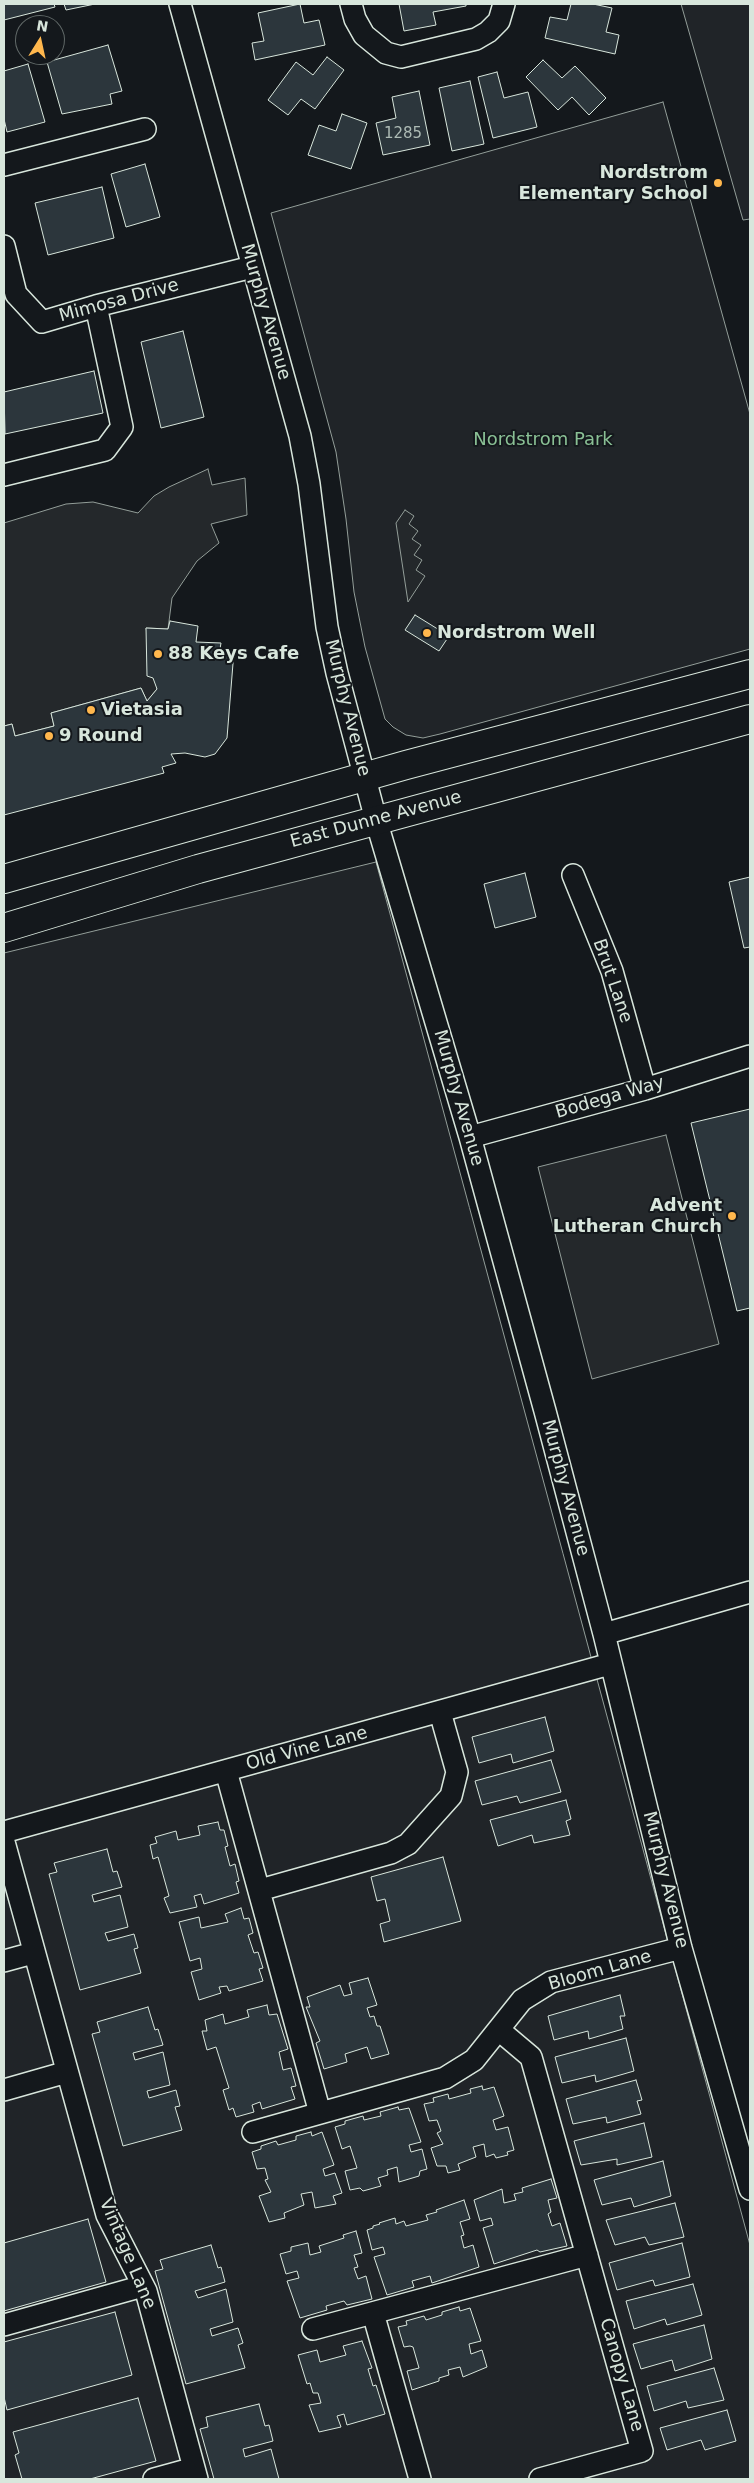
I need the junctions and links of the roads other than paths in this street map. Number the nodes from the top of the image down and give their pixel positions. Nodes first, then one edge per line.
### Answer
1 (180, 4) edge
2 (351, 4) edge
3 (504, 4) edge
4 (145, 129) dead end
5 (4, 165) edge
6 (4, 246) edge
7 (252, 266) junction
8 (96, 306) junction
9 (4, 475) edge
10 (750, 674) edge
11 (750, 719) edge
12 (365, 777) junction
13 (376, 820) junction
14 (573, 875) dead end
15 (4, 879) edge
16 (4, 928) edge
17 (750, 1056) edge
18 (645, 1089) junction
19 (470, 1137) junction
20 (750, 1592) edge
21 (604, 1634) junction
22 (610, 1664) junction
23 (440, 1712) junction
24 (226, 1771) junction
25 (4, 1832) edge
26 (4, 1842) edge
27 (260, 1890) junction
28 (681, 1948) junction
29 (33, 1953) junction
30 (4, 1961) edge
31 (499, 2030) junction
32 (67, 2072) junction
33 (4, 2090) edge
34 (320, 2113) junction
35 (254, 2132) dead end
36 (750, 2189) edge
37 (587, 2255) junction
38 (143, 2286) junction
39 (373, 2313) junction
40 (4, 2325) edge
41 (313, 2329) dead end
42 (195, 2474) edge
43 (154, 2479) edge
44 (420, 2479) edge
45 (540, 2479) edge

1 - 7 street, Murphy Avenue
2 - 3 street
4 - 5 street
6 - 8 street, Mimosa Drive
7 - 8 street, Mimosa Drive
7 - 12 street, Murphy Avenue
8 - 9 street
10 - 12 main road
11 - 13 main road, East Dunne Avenue
12 - 13 street, Murphy Avenue
12 - 15 main road
13 - 16 main road, East Dunne Avenue
13 - 19 street, Murphy Avenue
14 - 18 street, Brut Lane
17 - 18 street, Bodega Way
18 - 19 street, Bodega Way
19 - 21 street, Murphy Avenue
20 - 21 street
21 - 22 street, Murphy Avenue
22 - 23 street, Old Vine Lane
22 - 28 street, Murphy Avenue
23 - 24 street, Old Vine Lane
23 - 27 street
24 - 25 street, Old Vine Lane
24 - 27 street
26 - 29 street, Vintage Lane
27 - 34 street
28 - 31 street, Bloom Lane
28 - 36 street, Murphy Avenue
29 - 30 street
29 - 32 street, Vintage Lane
31 - 34 street, Bloom Lane
31 - 37 street, Canopy Lane
32 - 33 street
32 - 38 street, Vintage Lane
34 - 35 street, Bloom Lane
37 - 39 street
37 - 45 street, Canopy Lane
38 - 40 street
38 - 42 street, Vintage Lane
39 - 41 street
39 - 44 street
42 - 43 street, Vintage Lane

